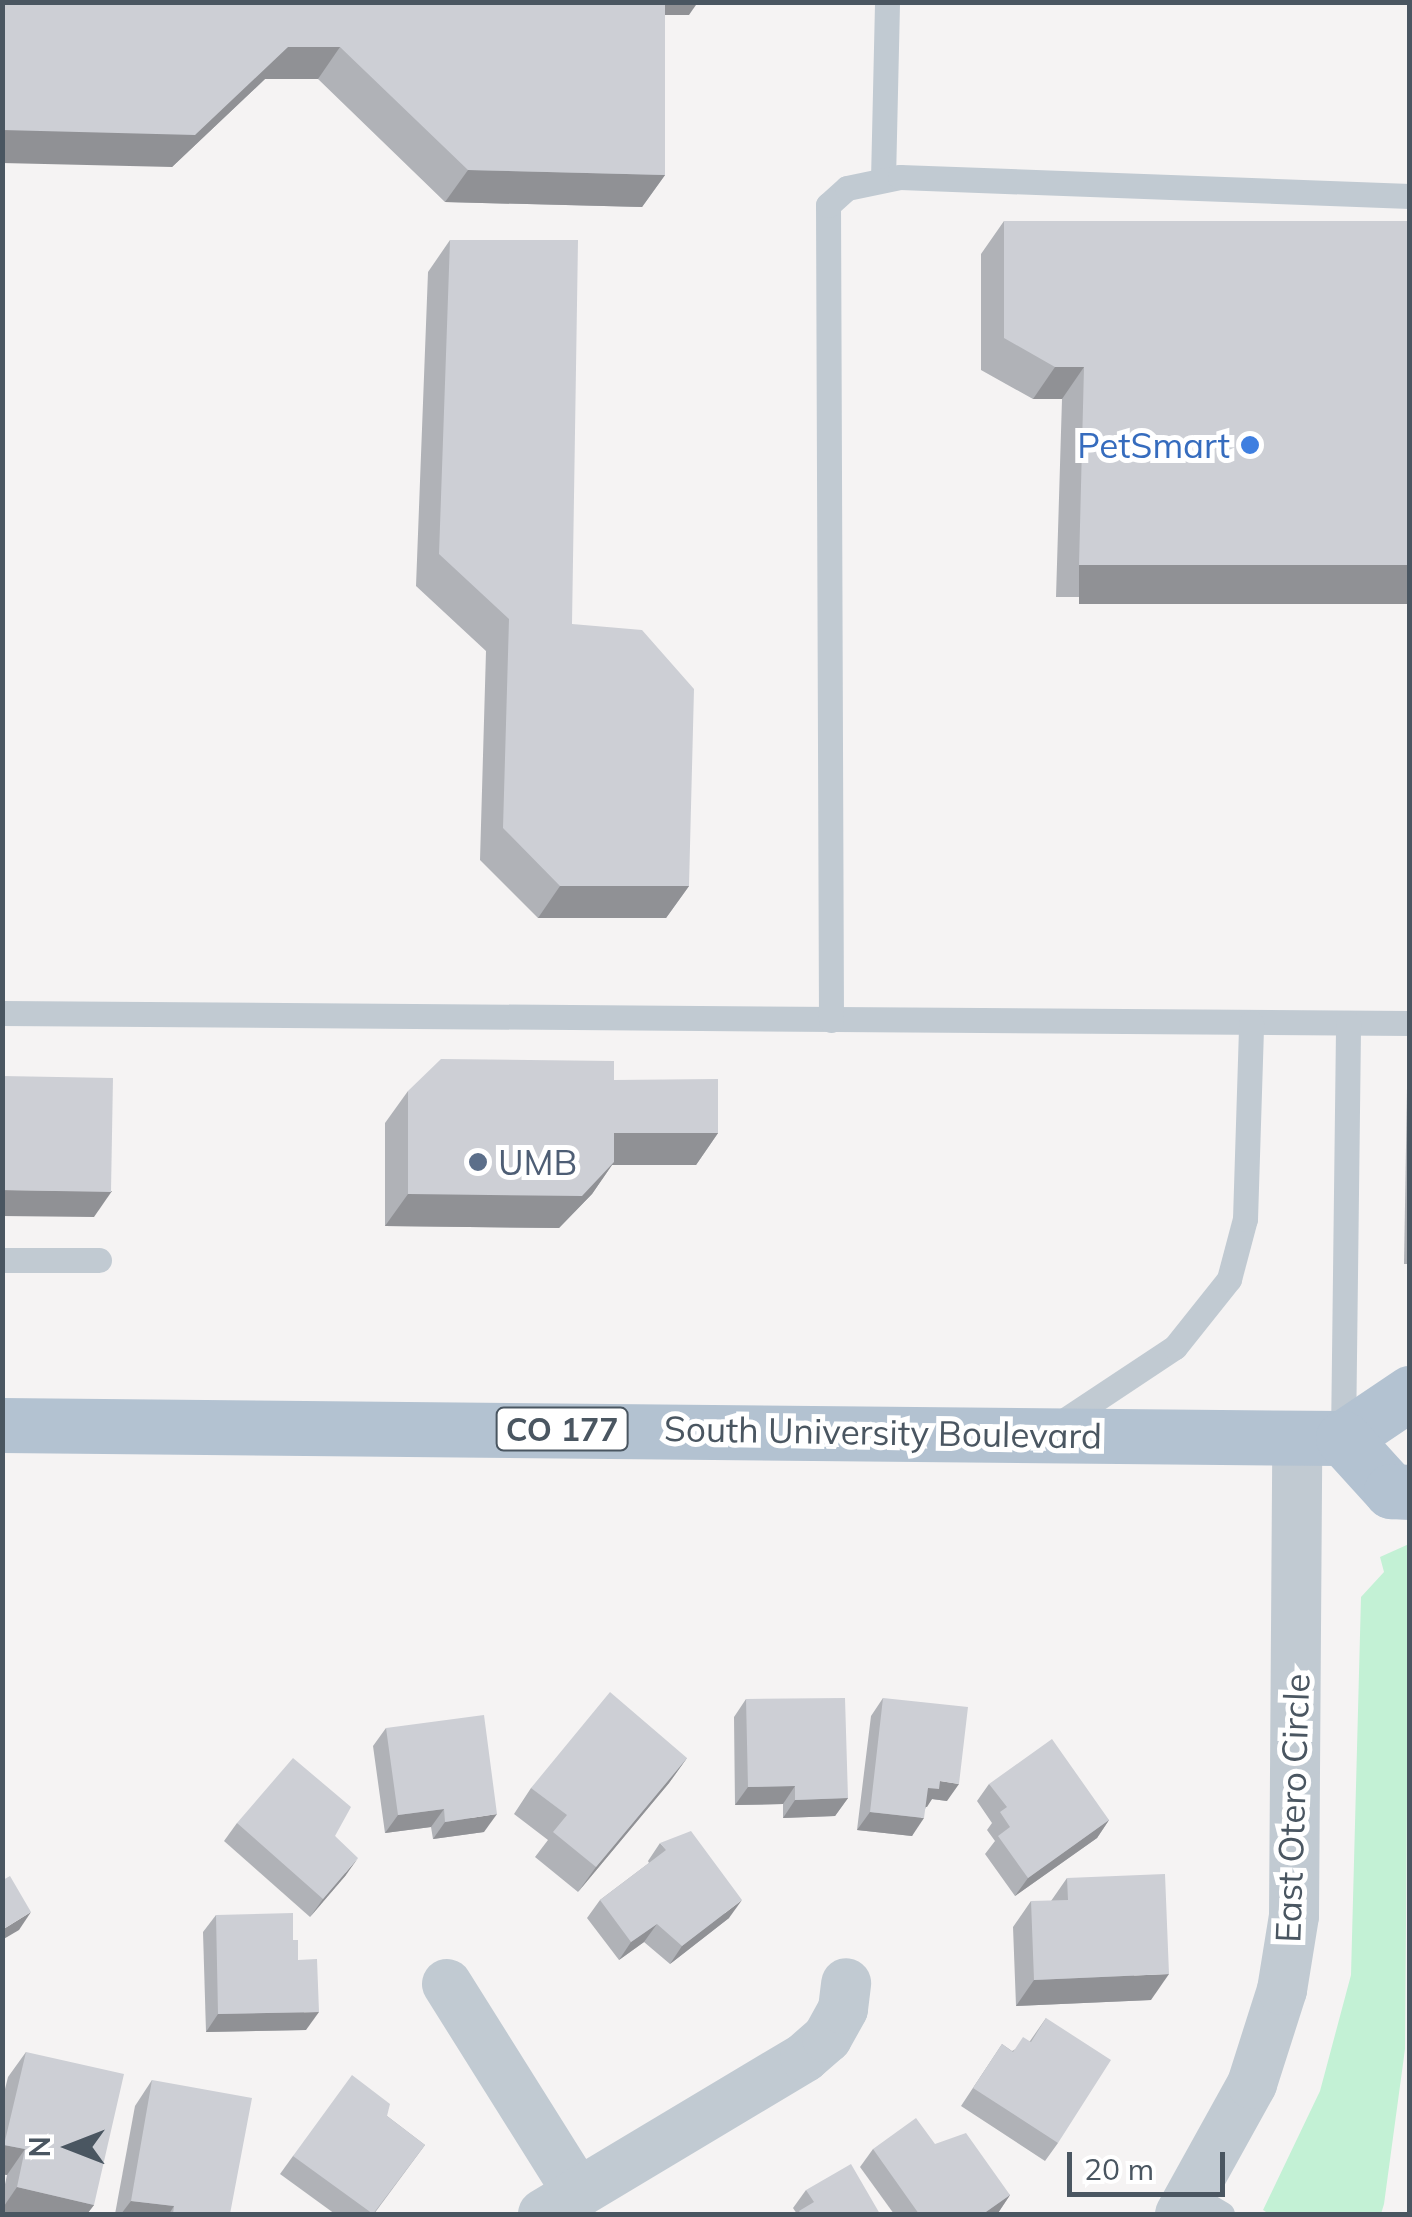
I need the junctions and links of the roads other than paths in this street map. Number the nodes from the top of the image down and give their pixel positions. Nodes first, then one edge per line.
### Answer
1 (886, 2) edge
2 (883, 180) junction
3 (1410, 196) edge
4 (2, 1013) edge
5 (831, 1020) junction
6 (1410, 1023) edge
7 (1251, 1024) junction
8 (1348, 1024) junction
9 (2, 1260) edge
10 (100, 1260) dead end
11 (1410, 1394) edge
12 (2, 1424) edge
13 (1046, 1433) junction
14 (1320, 1438) junction
15 (1410, 1492) edge
16 (846, 1983) dead end
17 (447, 1984) dead end
18 (560, 2204) edge
19 (1198, 2208) edge

1 - 2 lane
2 - 3 lane
2 - 5 lane
4 - 5 lane
5 - 7 lane
6 - 8 lane
7 - 8 lane
7 - 13 lane
8 - 14 lane
9 - 10 lane
11 - 14 main road
12 - 13 main road, South University Boulevard / CO 177
13 - 14 main road, South University Boulevard / CO 177
14 - 15 main road
14 - 19 street, East Otero Circle
16 - 18 street
17 - 18 street

